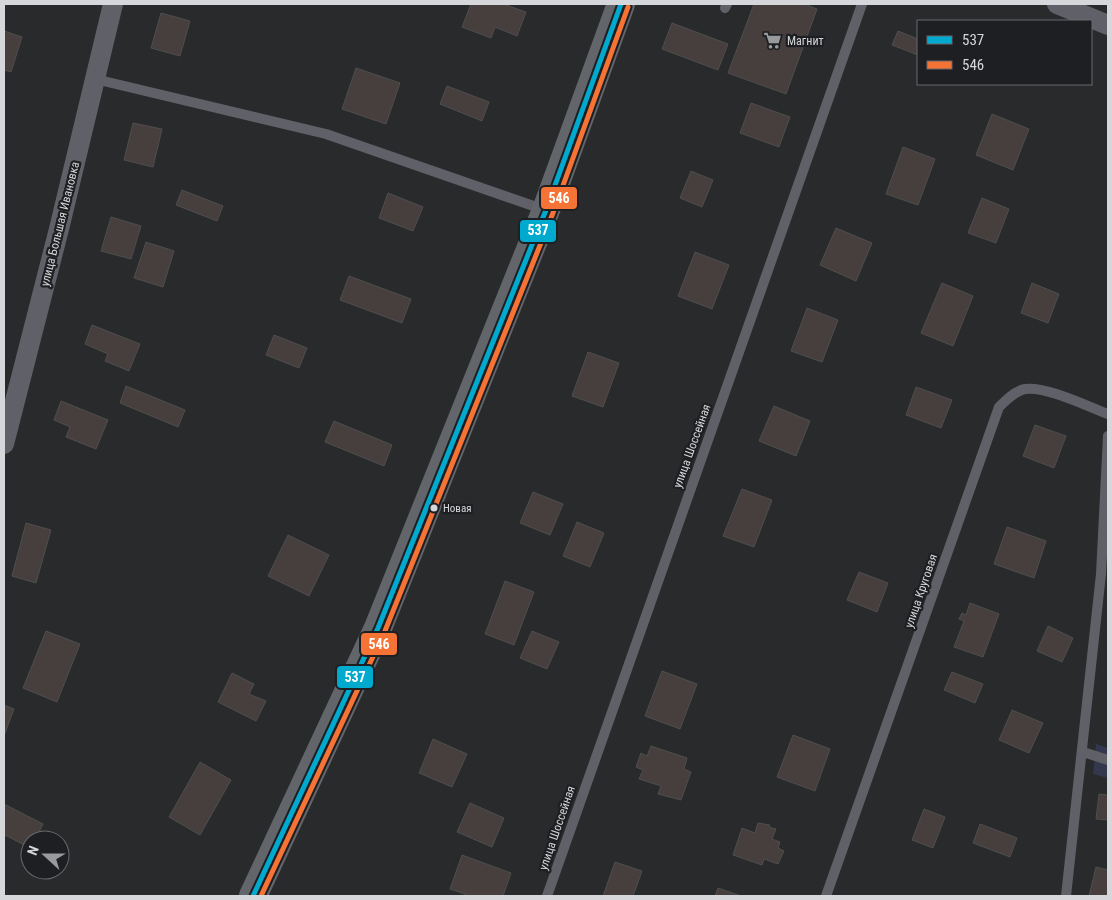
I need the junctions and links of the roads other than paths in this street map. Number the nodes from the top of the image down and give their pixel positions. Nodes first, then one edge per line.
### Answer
1 (113, 4) edge
2 (621, 4) edge
3 (862, 4) edge
4 (1057, 4) edge
5 (1108, 25) edge
6 (95, 79) junction
7 (546, 210) junction
8 (1108, 414) edge
9 (1108, 436) edge
10 (4, 444) edge
11 (1105, 544) edge
12 (1082, 752) junction
13 (1108, 760) edge
14 (253, 896) edge
15 (547, 896) edge
16 (826, 896) edge
17 (1066, 896) edge

1 - 6 street, улица Большая Ивановка
2 - 7 street
3 - 15 lane, улица Шоссейная
4 - 5 street
6 - 7 lane
6 - 10 street, улица Большая Ивановка
7 - 14 street
8 - 16 lane, улица Круговая
9 - 11 lane
11 - 12 lane
12 - 13 lane
12 - 17 lane

